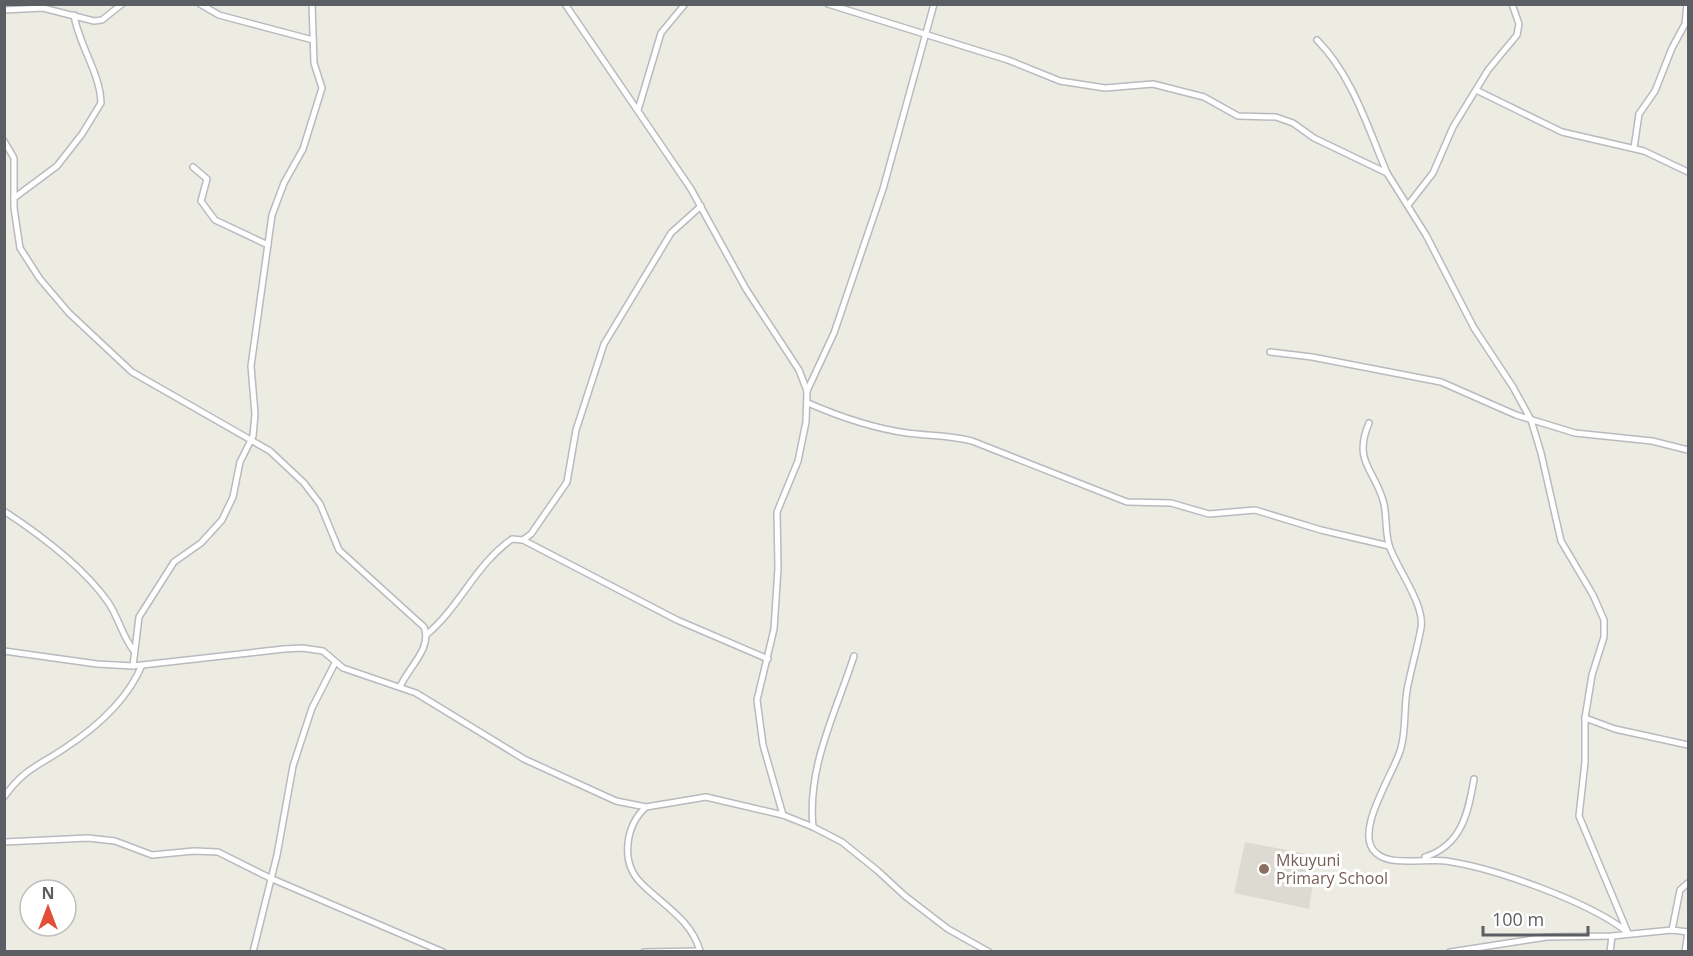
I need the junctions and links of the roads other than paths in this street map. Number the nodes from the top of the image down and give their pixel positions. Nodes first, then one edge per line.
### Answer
1 (122, 4) edge
2 (200, 4) edge
3 (312, 4) edge
4 (565, 4) edge
5 (685, 4) edge
6 (828, 4) edge
7 (934, 4) edge
8 (1512, 4) edge
9 (1687, 4) edge
10 (4, 10) edge
11 (74, 15) junction
12 (925, 36) junction
13 (313, 40) junction
14 (1317, 40) dead end
15 (1476, 90) junction
16 (638, 111) junction
17 (4, 141) edge
18 (1634, 148) junction
19 (194, 167) dead end
20 (1689, 172) edge
21 (1387, 173) junction
22 (14, 198) junction
23 (1408, 205) junction
24 (701, 206) junction
25 (268, 245) junction
26 (1270, 352) dead end
27 (807, 391) junction
28 (808, 403) junction
29 (1531, 420) junction
30 (1369, 423) dead end
31 (251, 440) junction
32 (1689, 450) edge
33 (4, 511) edge
34 (523, 540) junction
35 (1389, 546) junction
36 (426, 635) junction
37 (4, 651) edge
38 (134, 651) junction
39 (854, 656) dead end
40 (768, 659) junction
41 (335, 663) junction
42 (142, 665) junction
43 (132, 666) junction
44 (400, 687) junction
45 (1585, 718) junction
46 (1689, 746) edge
47 (1474, 779) dead end
48 (4, 797) edge
49 (646, 807) junction
50 (783, 815) junction
51 (813, 827) junction
52 (4, 842) edge
53 (1420, 859) junction
54 (270, 878) junction
55 (1689, 883) edge
56 (1672, 930) junction
57 (1688, 932) edge
58 (1628, 933) junction
59 (1612, 936) junction
60 (254, 951) edge
61 (443, 951) edge
62 (644, 951) edge
63 (701, 951) edge
64 (989, 951) edge
65 (1450, 951) edge
66 (1610, 951) edge
67 (1685, 951) edge

1 - 11 street
2 - 13 street
3 - 13 street
4 - 16 street
5 - 16 street
6 - 12 street
7 - 12 street
8 - 15 street
9 - 18 street
10 - 11 street
11 - 22 street
12 - 21 street
12 - 27 street
13 - 25 street
14 - 21 street
15 - 18 street
15 - 23 street
16 - 24 street
17 - 22 street
18 - 20 street
19 - 25 street
21 - 23 street
22 - 31 street
23 - 29 street
24 - 27 street
24 - 34 street
25 - 31 street
26 - 29 street
27 - 28 street
28 - 35 street
28 - 40 street
29 - 32 street
29 - 45 street
30 - 35 street
31 - 36 street
31 - 38 street
33 - 38 street
34 - 36 street
34 - 40 street
35 - 53 street
36 - 44 street
37 - 43 street
38 - 43 street
39 - 51 street
40 - 50 street
41 - 42 street
41 - 44 street
41 - 54 street
42 - 43 street
42 - 48 street
44 - 49 street
45 - 46 street
45 - 58 street
47 - 53 street
49 - 50 street
49 - 63 street
50 - 51 street
51 - 64 street
52 - 54 street
53 - 58 street
54 - 60 street
54 - 61 street
55 - 56 street
56 - 57 street
56 - 58 street
57 - 67 street
58 - 59 street
59 - 65 street
59 - 66 street
62 - 63 street

